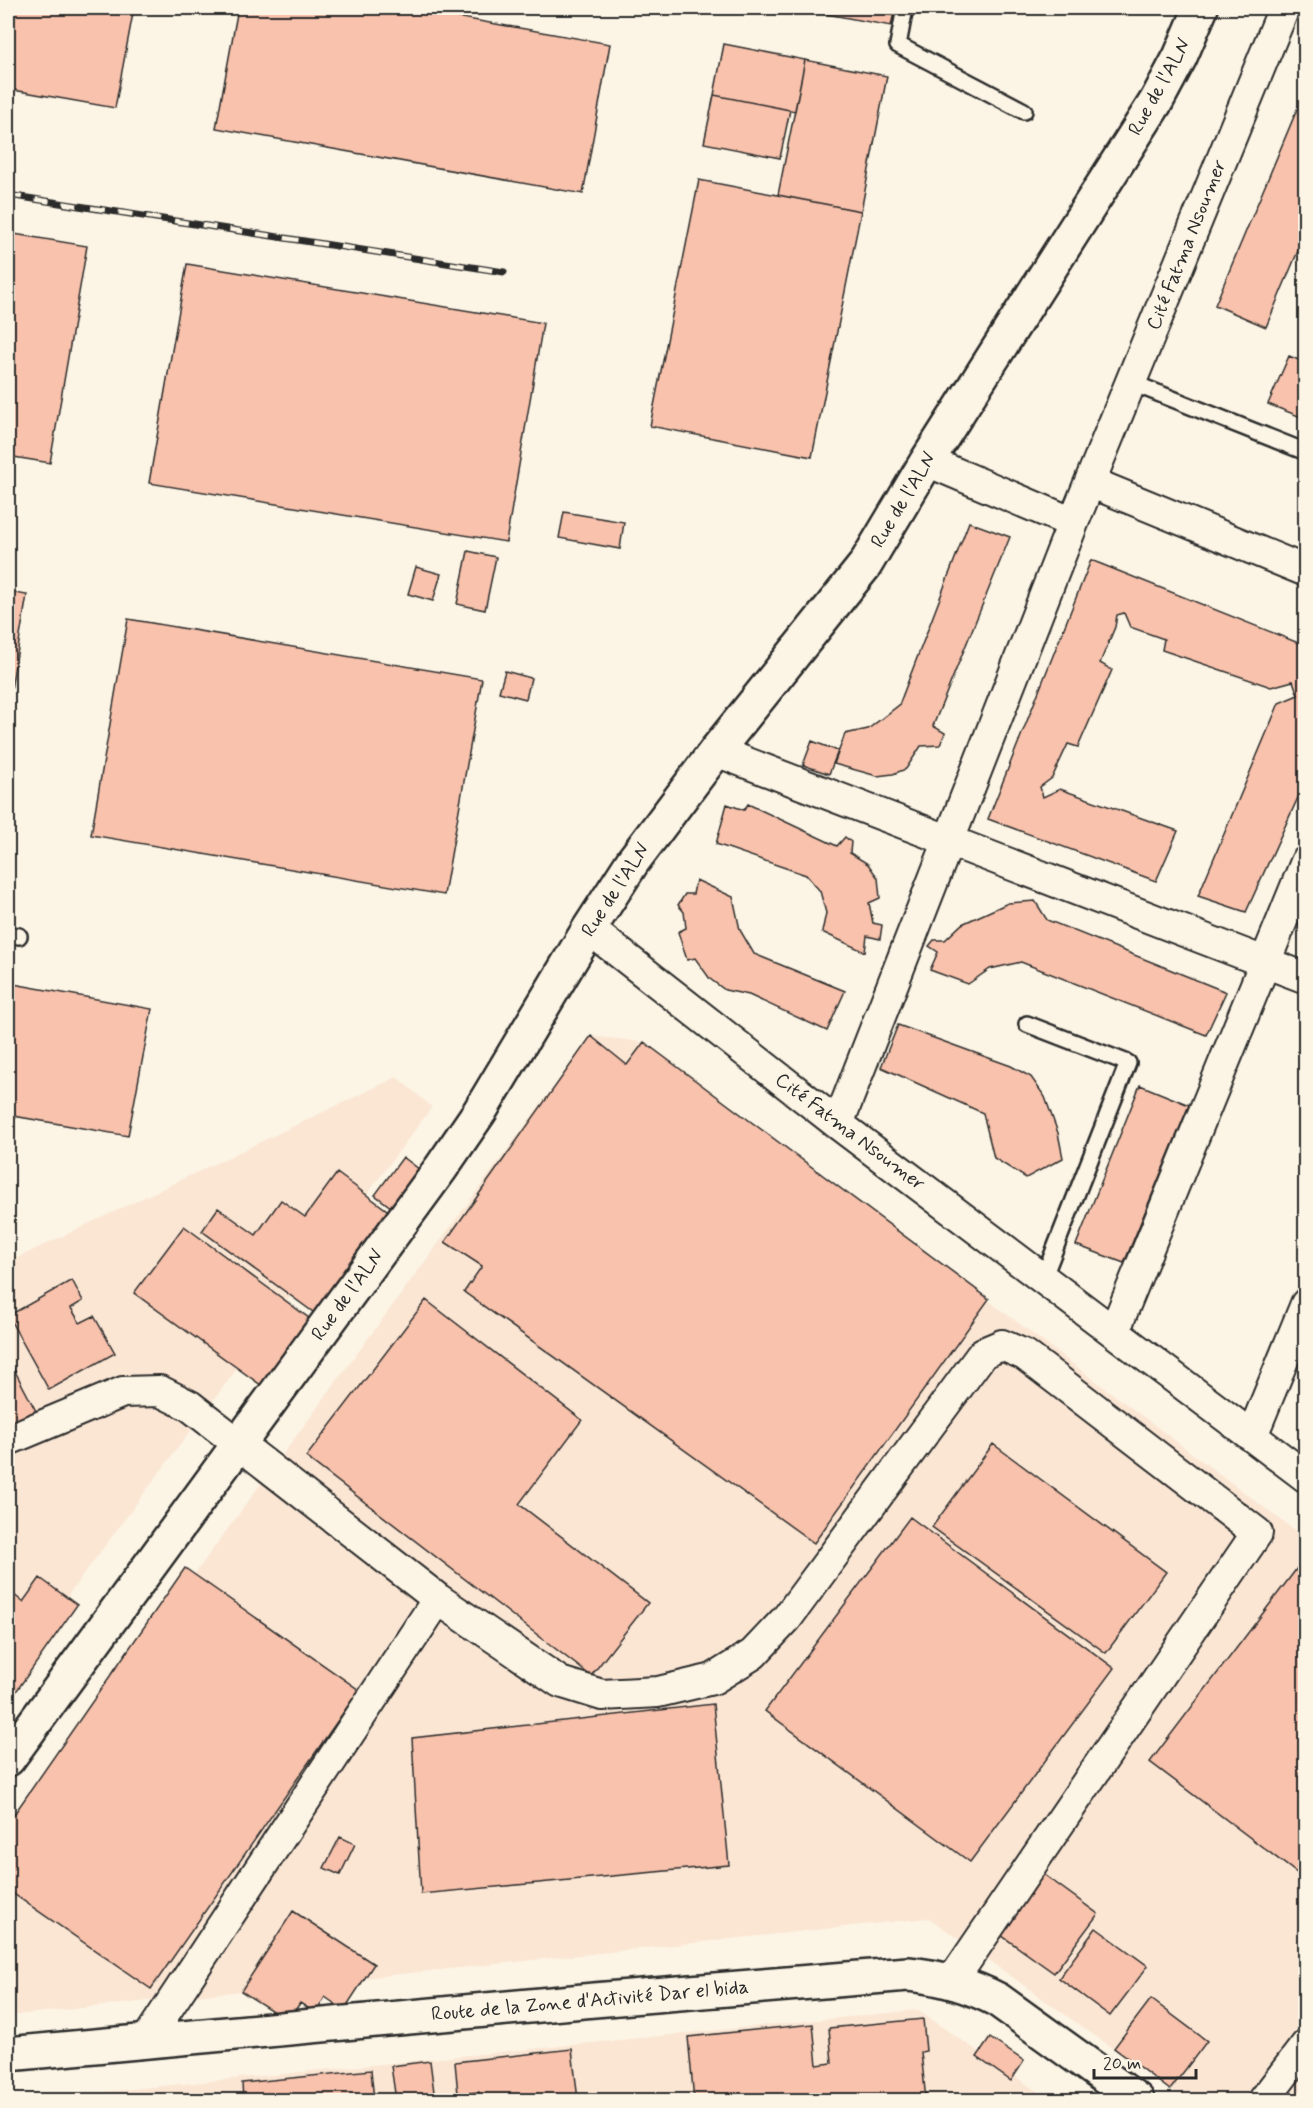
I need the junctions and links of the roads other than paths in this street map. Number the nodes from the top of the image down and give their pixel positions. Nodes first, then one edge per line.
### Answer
1 (905, 8) edge
2 (1201, 8) edge
3 (1284, 8) edge
4 (1024, 111) dead end
5 (1130, 382) junction
6 (1305, 452) edge
7 (927, 461) junction
8 (1090, 482) junction
9 (1072, 523) junction
10 (1305, 571) edge
11 (716, 751) junction
12 (949, 840) junction
13 (1305, 862) edge
14 (589, 929) junction
15 (1264, 962) junction
16 (1305, 978) edge
17 (1027, 1024) dead end
18 (838, 1124) junction
19 (1043, 1279) junction
20 (1305, 1304) edge
21 (1114, 1332) junction
22 (1252, 1436) junction
23 (8, 1440) edge
24 (238, 1444) junction
25 (1305, 1477) edge
26 (438, 1599) junction
27 (8, 1758) edge
28 (952, 1981) junction
29 (146, 2041) junction
30 (1305, 2045) edge
31 (8, 2054) edge
32 (1137, 2100) edge
33 (1264, 2100) edge

1 - 4 lane
2 - 7 street, Rue de l'ALN
3 - 5 street, Cité Fatma Nsoumer
5 - 6 lane
5 - 8 street, Cité Fatma Nsoumer
7 - 9 street
7 - 11 street, Rue de l'ALN
8 - 9 street, Cité Fatma Nsoumer
8 - 10 street
9 - 12 street, Cité Fatma Nsoumer
11 - 12 street
11 - 14 street, Rue de l'ALN
12 - 15 street
12 - 18 street, Cité Fatma Nsoumer
13 - 15 street
14 - 18 street, Cité Fatma Nsoumer
14 - 24 street, Rue de l'ALN
15 - 16 street
15 - 21 street
17 - 19 lane
18 - 19 street, Cité Fatma Nsoumer
19 - 21 street, Cité Fatma Nsoumer
20 - 22 street
21 - 22 street, Cité Fatma Nsoumer
22 - 25 street, Cité Fatma Nsoumer
23 - 24 street
24 - 26 street
24 - 27 street, Rue de l'ALN
26 - 28 street
26 - 29 street
28 - 29 street, Route de la Zone d'Activité Dar el bida
28 - 32 street, Route de la Zone d'Activité Dar el bida
29 - 31 street, Route de la Zone d'Activité Dar el bida
30 - 33 street

